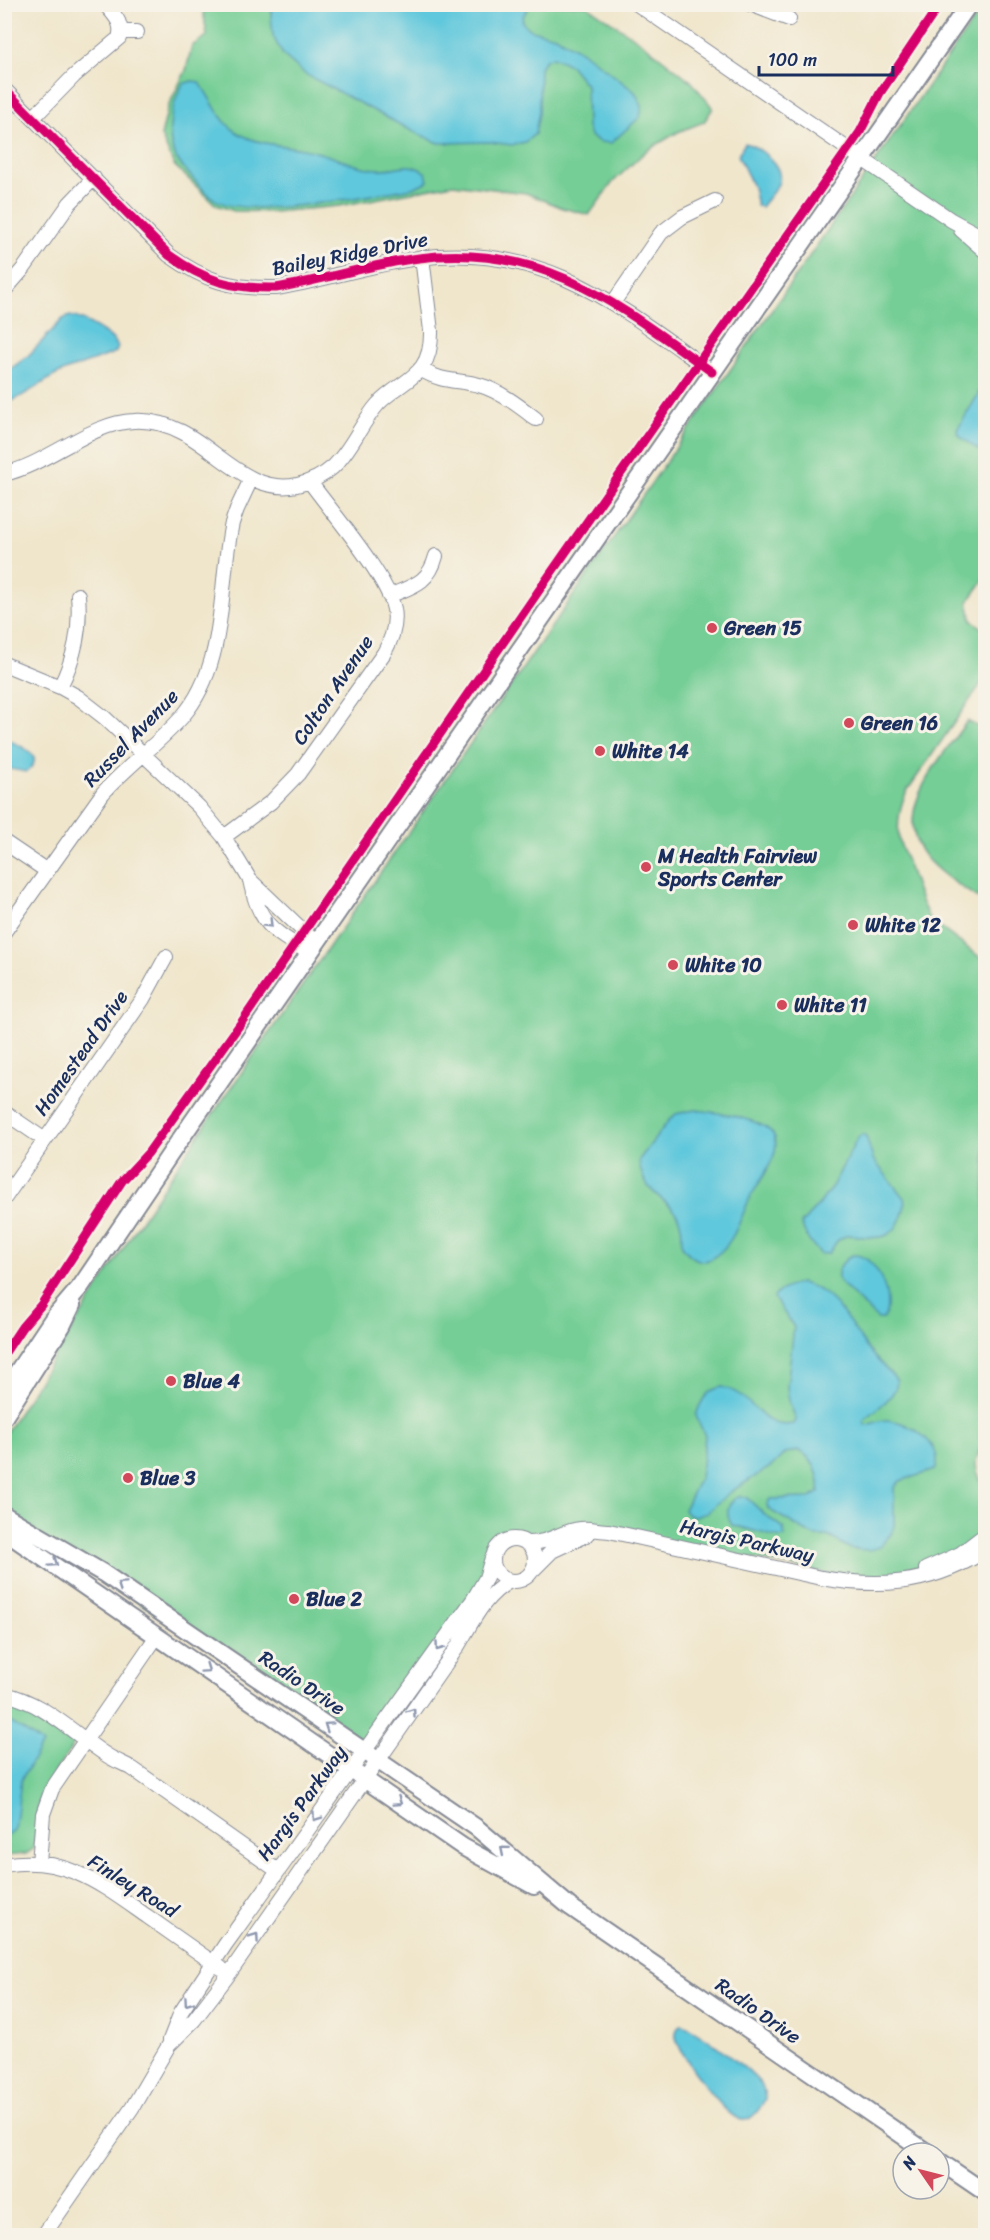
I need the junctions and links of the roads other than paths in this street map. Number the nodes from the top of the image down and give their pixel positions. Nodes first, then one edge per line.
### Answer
1 (105, 4) edge
2 (637, 4) edge
3 (750, 4) edge
4 (969, 4) edge
5 (789, 19) dead end
6 (121, 32) junction
7 (137, 32) dead end
8 (4, 89) edge
9 (33, 118) junction
10 (862, 159) junction
11 (94, 178) junction
12 (715, 201) dead end
13 (951, 220) junction
14 (986, 239) edge
15 (986, 252) edge
16 (422, 257) junction
17 (4, 291) edge
18 (613, 303) junction
19 (420, 369) junction
20 (712, 372) junction
21 (536, 419) dead end
22 (4, 474) edge
23 (251, 479) junction
24 (310, 482) junction
25 (436, 556) dead end
26 (78, 595) dead end
27 (389, 596) junction
28 (4, 664) edge
29 (60, 687) junction
30 (142, 754) junction
31 (224, 837) junction
32 (4, 842) edge
33 (47, 871) junction
34 (4, 932) edge
35 (313, 948) junction
36 (166, 957) dead end
37 (4, 1112) edge
38 (45, 1140) junction
39 (4, 1199) edge
40 (81, 1286) junction
41 (4, 1392) edge
42 (4, 1417) edge
43 (4, 1515) edge
44 (4, 1531) edge
45 (592, 1531) junction
46 (986, 1534) edge
47 (526, 1543) junction
48 (986, 1554) edge
49 (492, 1558) junction
50 (533, 1570) junction
51 (510, 1581) junction
52 (893, 1582) junction
53 (158, 1636) junction
54 (4, 1694) edge
55 (85, 1740) junction
56 (371, 1755) junction
57 (350, 1769) junction
58 (364, 1779) junction
59 (39, 1863) junction
60 (4, 1865) edge
61 (278, 1871) junction
62 (564, 1902) junction
63 (214, 1963) junction
64 (229, 1974) junction
65 (169, 2045) junction
66 (911, 2141) edge
67 (951, 2169) edge
68 (986, 2193) edge
69 (42, 2235) edge

1 - 6 street
2 - 10 street
3 - 5 street
4 - 10 main road
6 - 7 street
6 - 9 street
8 - 9 street, Bailey Ridge Drive
9 - 11 street, Bailey Ridge Drive
10 - 13 street
10 - 20 main road
11 - 16 street, Bailey Ridge Drive
11 - 17 street
12 - 18 street
13 - 14 street
13 - 15 street
16 - 18 street, Bailey Ridge Drive
16 - 19 street
18 - 20 street, Bailey Ridge Drive
19 - 21 street
19 - 24 street
20 - 35 main road
22 - 23 street
23 - 24 street
23 - 30 street, Russel Avenue
24 - 27 street, Colton Avenue
25 - 27 street
26 - 29 street
27 - 31 street, Colton Avenue
28 - 29 street
29 - 30 street
30 - 31 street
30 - 33 street, Russel Avenue
31 - 35 street
32 - 33 street
33 - 34 street, Russel Avenue
35 - 40 main road
36 - 38 street, Homestead Drive
37 - 38 street
38 - 39 street, Homestead Drive
40 - 41 main road
40 - 42 main road
56 -> 43 main road, Radio Drive
44 -> 53 main road, Radio Drive
45 - 47 street, Hargis Parkway
45 - 50 street, Hargis Parkway
45 - 52 street, Hargis Parkway
46 - 52 street, Hargis Parkway
47 - 49 street
47 - 50 street
48 - 52 street, Hargis Parkway
49 - 51 street
49 -> 56 street, Hargis Parkway
50 - 51 street
56 -> 51 street, Hargis Parkway
53 - 55 street
53 -> 57 main road, Radio Drive
54 - 55 street
55 - 59 street
55 - 61 street
56 - 57 street, Hargis Parkway
56 - 58 street, Hargis Parkway
62 -> 56 main road, Radio Drive
57 - 58 main road, Radio Drive
57 -> 61 street, Hargis Parkway
58 -> 62 main road, Radio Drive
64 -> 58 street, Hargis Parkway
59 - 60 street, Finley Road
59 - 63 street, Finley Road
61 - 63 street, Hargis Parkway
62 - 66 main road, Radio Drive
63 - 64 street, Finley Road
63 -> 65 street, Hargis Parkway
64 - 65 street, Hargis Parkway
65 - 69 street, Hargis Parkway
67 - 68 main road

